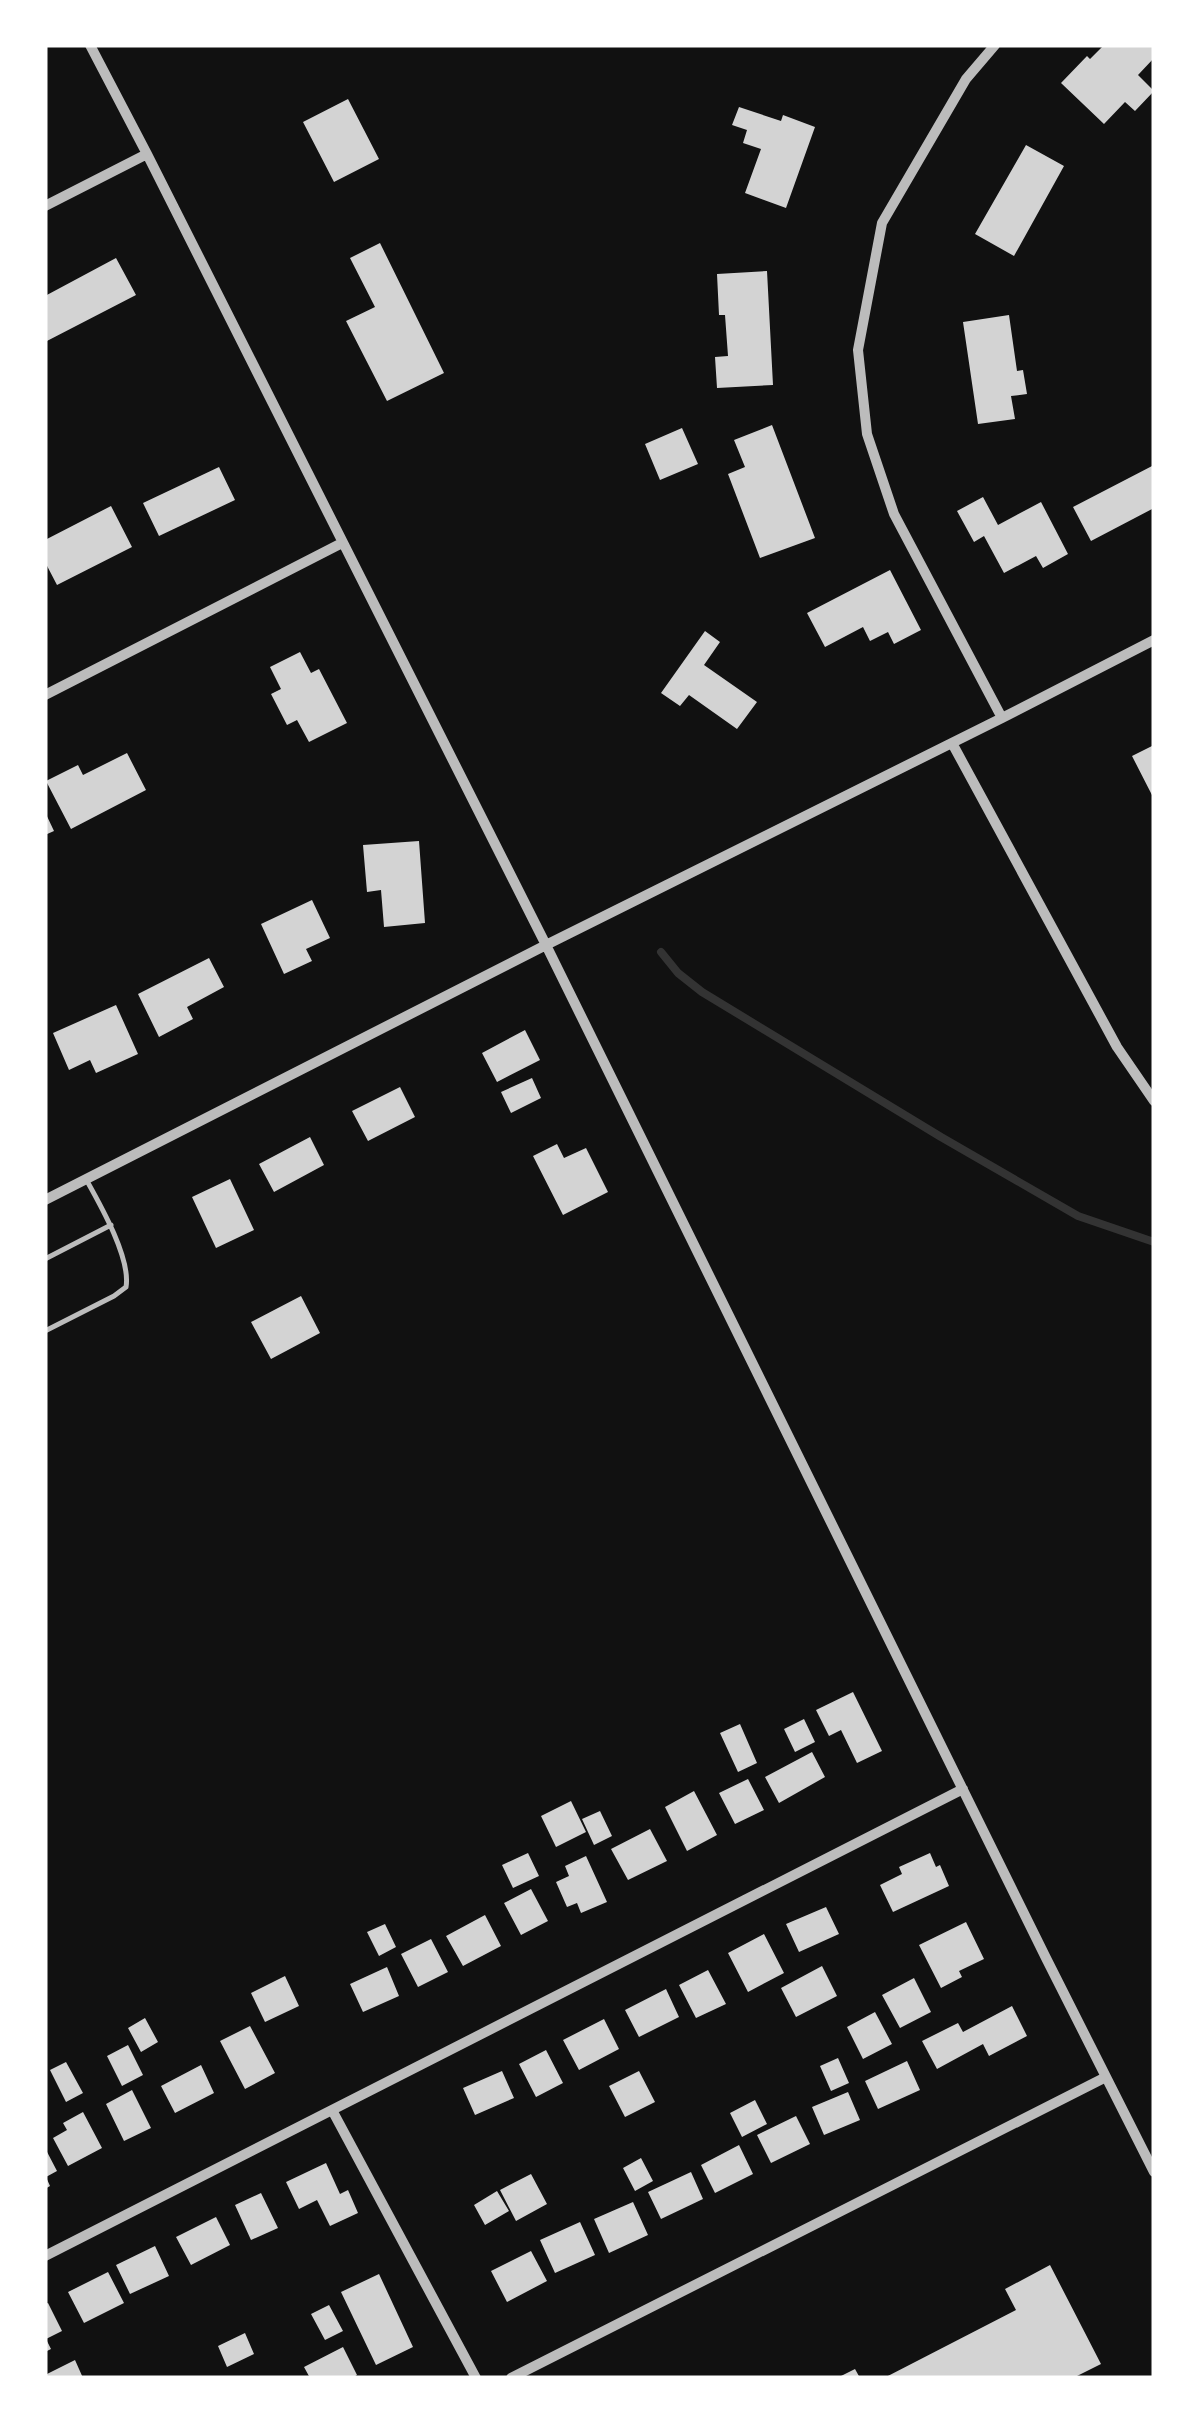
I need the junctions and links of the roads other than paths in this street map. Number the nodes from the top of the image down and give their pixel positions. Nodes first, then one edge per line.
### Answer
1 (90, 45) edge
2 (995, 45) edge
3 (147, 154) junction
4 (45, 206) edge
5 (342, 543) junction
6 (1154, 640) edge
7 (45, 695) edge
8 (1002, 718) junction
9 (952, 743) junction
10 (546, 945) junction
11 (1154, 1100) edge
12 (86, 1179) junction
13 (45, 1200) edge
14 (110, 1225) junction
15 (45, 1259) edge
16 (45, 1331) edge
17 (963, 1789) junction
18 (1106, 2077) junction
19 (332, 2110) junction
20 (1154, 2172) edge
21 (45, 2256) edge
22 (476, 2378) edge
23 (510, 2378) edge

1 - 3 street
2 - 8 street
3 - 4 street
3 - 5 street
5 - 7 street
5 - 10 street
6 - 8 street
8 - 9 street
9 - 10 street
9 - 11 street
10 - 12 street
10 - 17 street
12 - 13 street
12 - 14 lane
14 - 15 lane
14 - 16 lane
17 - 18 street
17 - 19 street
18 - 20 street
18 - 23 street
19 - 21 street
19 - 22 street

